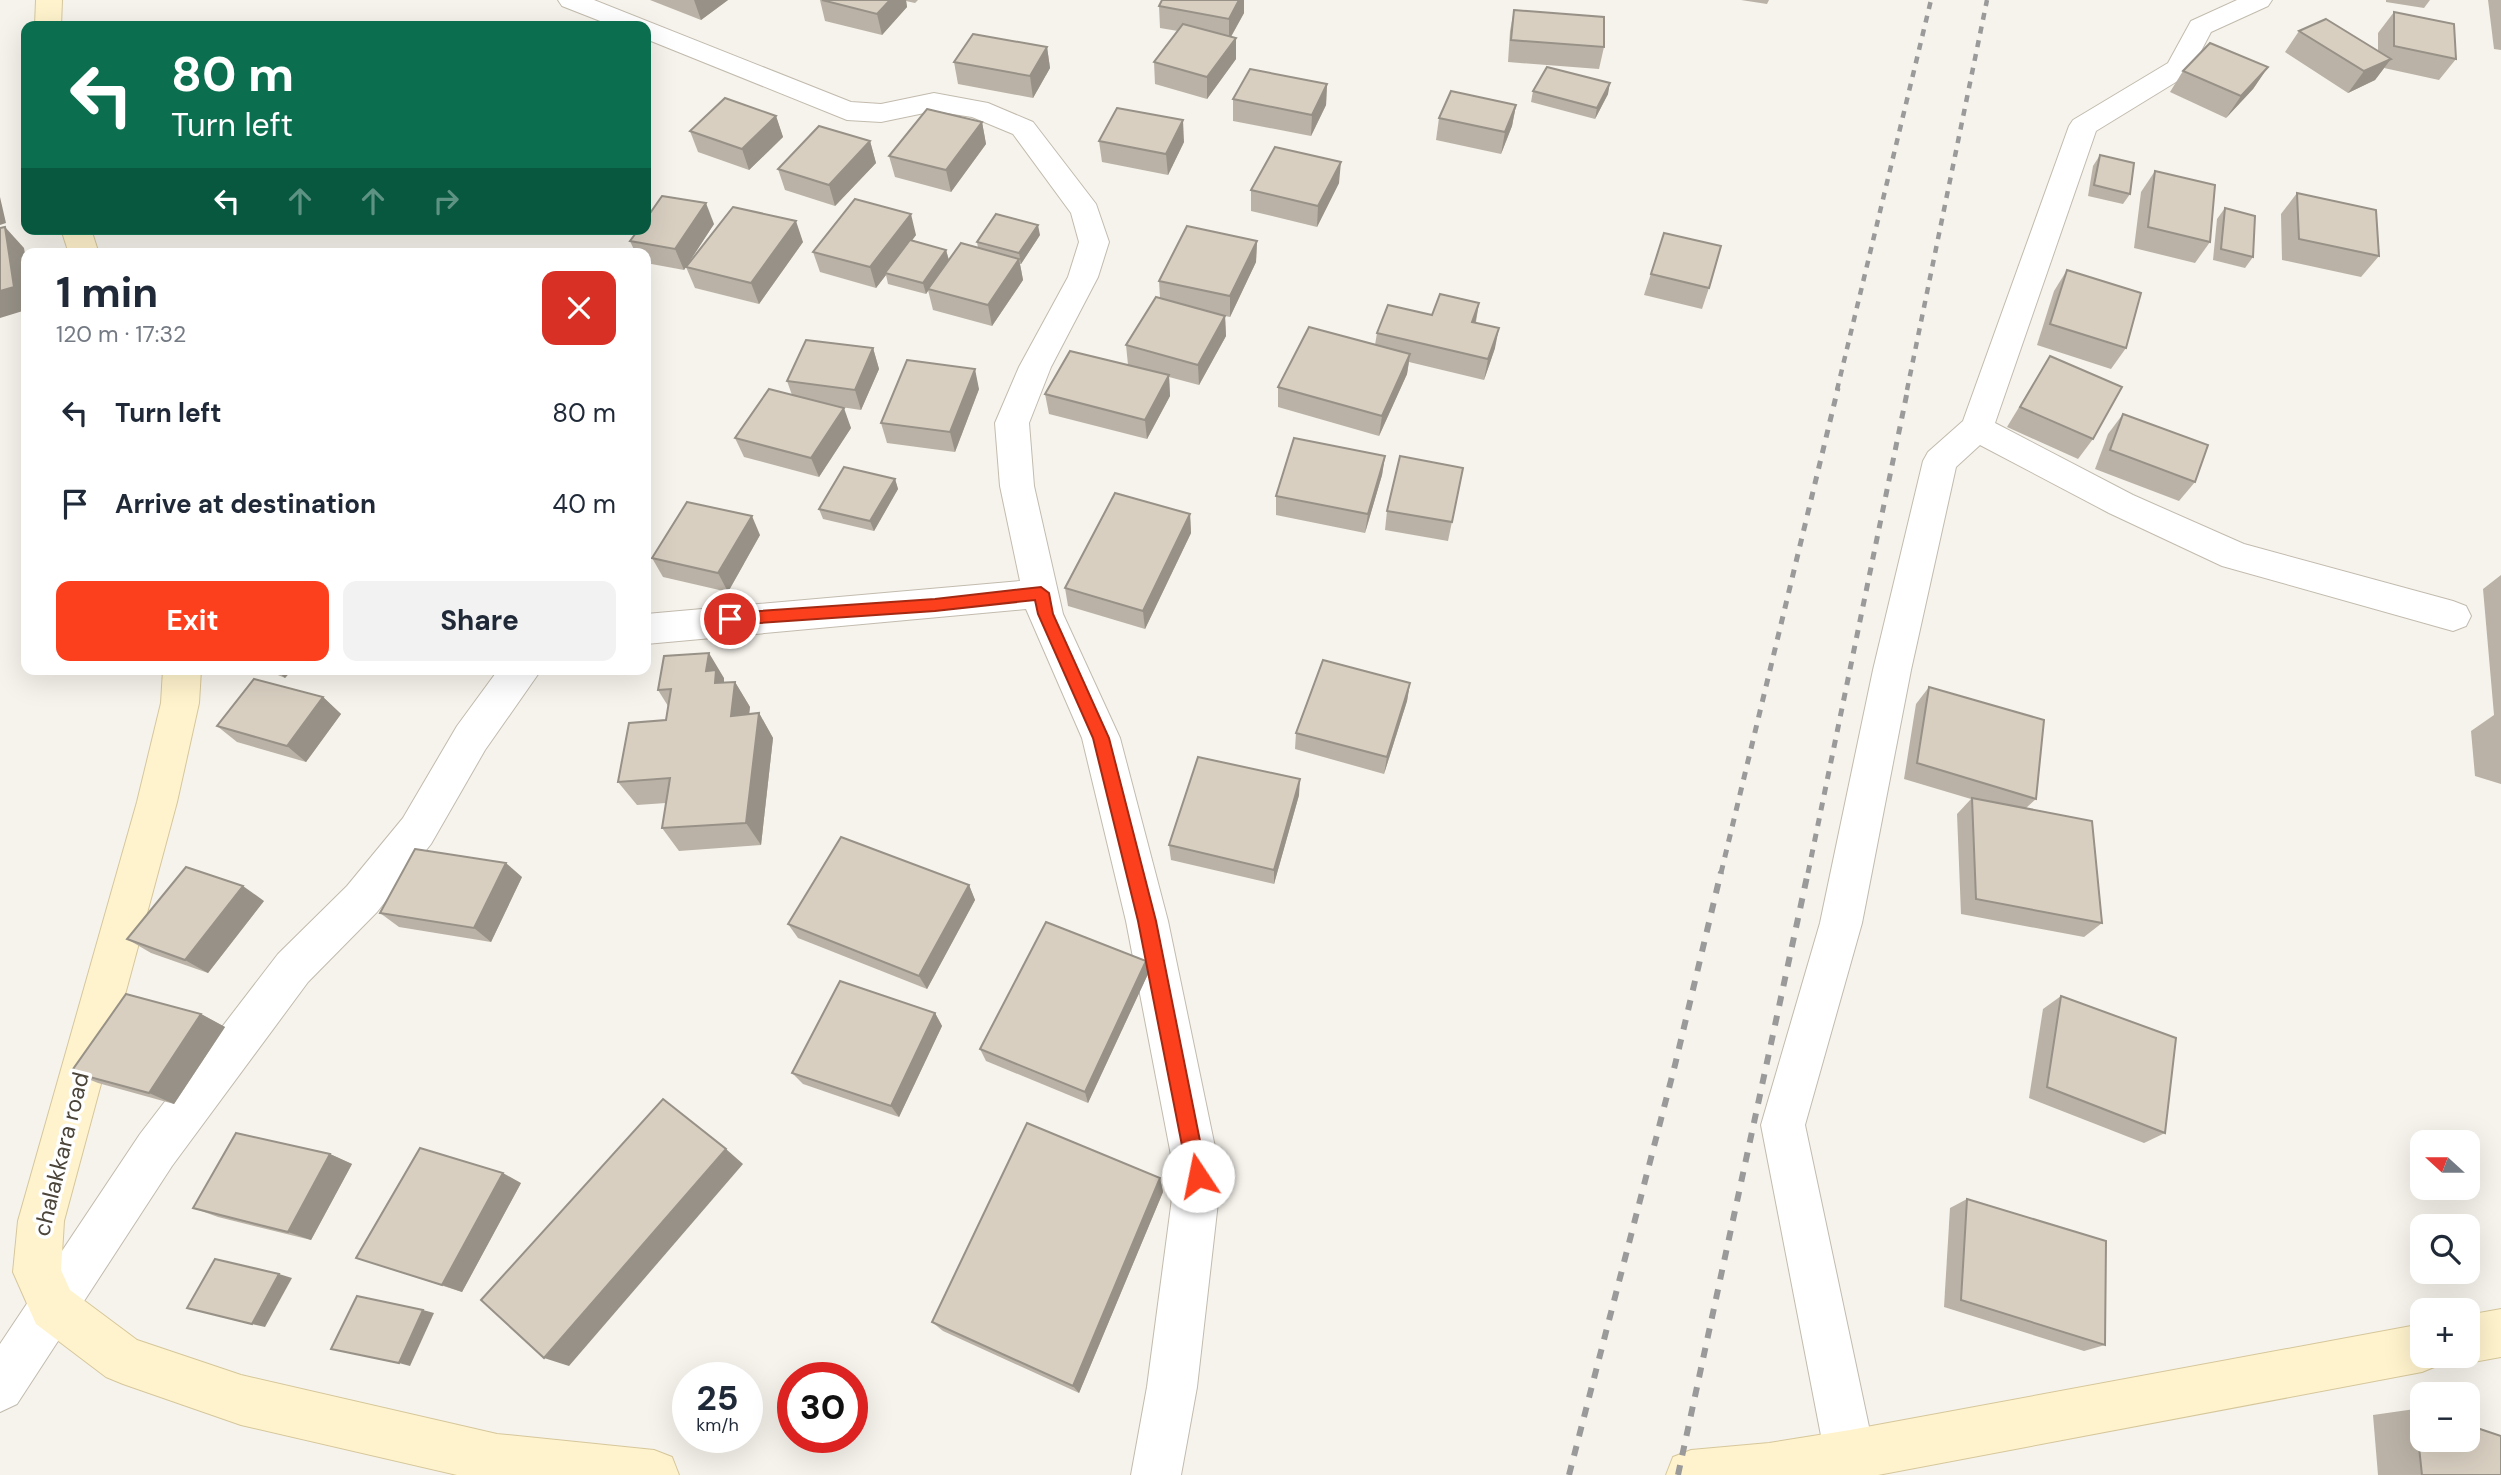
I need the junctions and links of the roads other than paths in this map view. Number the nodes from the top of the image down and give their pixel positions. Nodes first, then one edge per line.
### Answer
1 (49, 0) edge
2 (571, 0) edge
3 (2259, 0) edge
4 (48, 21) edge
5 (624, 21) edge
6 (651, 32) edge
7 (1977, 428) junction
8 (1041, 593) junction
9 (2453, 616) dead end
10 (651, 629) edge
11 (182, 675) edge
12 (516, 675) edge
13 (52, 1307) junction
14 (2501, 1333) edge
15 (2480, 1337) edge
16 (2410, 1350) edge
17 (0, 1387) edge
18 (1844, 1465) edge
19 (654, 1475) edge
20 (1156, 1475) edge
21 (1691, 1475) edge

1 - 4 main road
2 - 5 street
3 - 7 street
6 - 8 street
7 - 9 street
7 - 18 street
8 - 10 street
8 - 20 street
11 - 13 main road, chalakkara road
12 - 13 street
13 - 17 street
13 - 19 main road
14 - 15 main road
16 - 18 main road
18 - 21 main road

